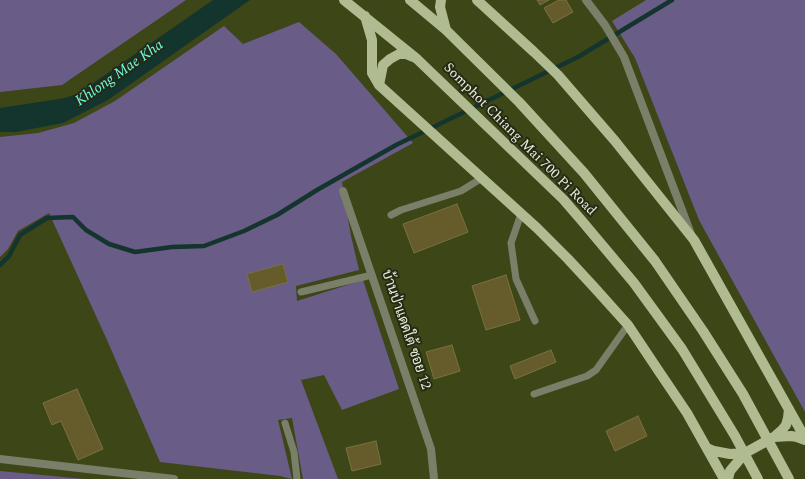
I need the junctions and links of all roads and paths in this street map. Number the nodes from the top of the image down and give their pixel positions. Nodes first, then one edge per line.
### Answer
1 (344, 0) edge
2 (410, 0) edge
3 (441, 0) edge
4 (477, 0) edge
5 (586, 0) edge
6 (364, 15) junction
7 (446, 30) junction
8 (417, 59) junction
9 (379, 85) junction
10 (482, 178) junction
11 (344, 191) dead end
12 (521, 214) junction
13 (391, 215) dead end
14 (694, 240) junction
15 (372, 274) junction
16 (301, 292) dead end
17 (535, 321) dead end
18 (628, 325) junction
19 (534, 394) dead end
20 (789, 409) junction
21 (285, 423) dead end
22 (774, 437) junction
23 (805, 439) edge
24 (708, 448) junction
25 (744, 453) junction
26 (0, 459) edge
27 (164, 478) edge
28 (174, 479) edge
29 (297, 479) edge
30 (434, 479) edge
31 (724, 479) edge
32 (728, 479) edge
33 (758, 479) edge
34 (789, 479) edge

1 - 6 main road, Somphot Chiang Mai 700 Pi Road
2 - 7 main road, Somphot Chiang Mai 700 Pi Road
3 - 7 main road
4 - 14 main road
5 - 14 street
6 - 8 main road, Somphot Chiang Mai 700 Pi Road
6 - 9 main road
7 - 34 main road, Somphot Chiang Mai 700 Pi Road
8 - 9 main road
8 - 33 main road, Somphot Chiang Mai 700 Pi Road
9 - 10 main road
10 - 12 main road
10 - 13 lane
11 - 15 street, บ้านป่าแดดใต้ ซอย 12
12 - 17 lane
12 - 18 main road
14 - 20 main road
15 - 16 lane
15 - 30 street, บ้านป่าแดดใต้ ซอย 12
18 - 19 lane
18 - 24 main road
20 - 22 main road
20 - 23 main road
21 - 29 lane
22 - 23 main road
22 - 25 main road
24 - 25 main road
24 - 31 main road
25 - 32 main road
26 - 27 street
27 - 28 street

